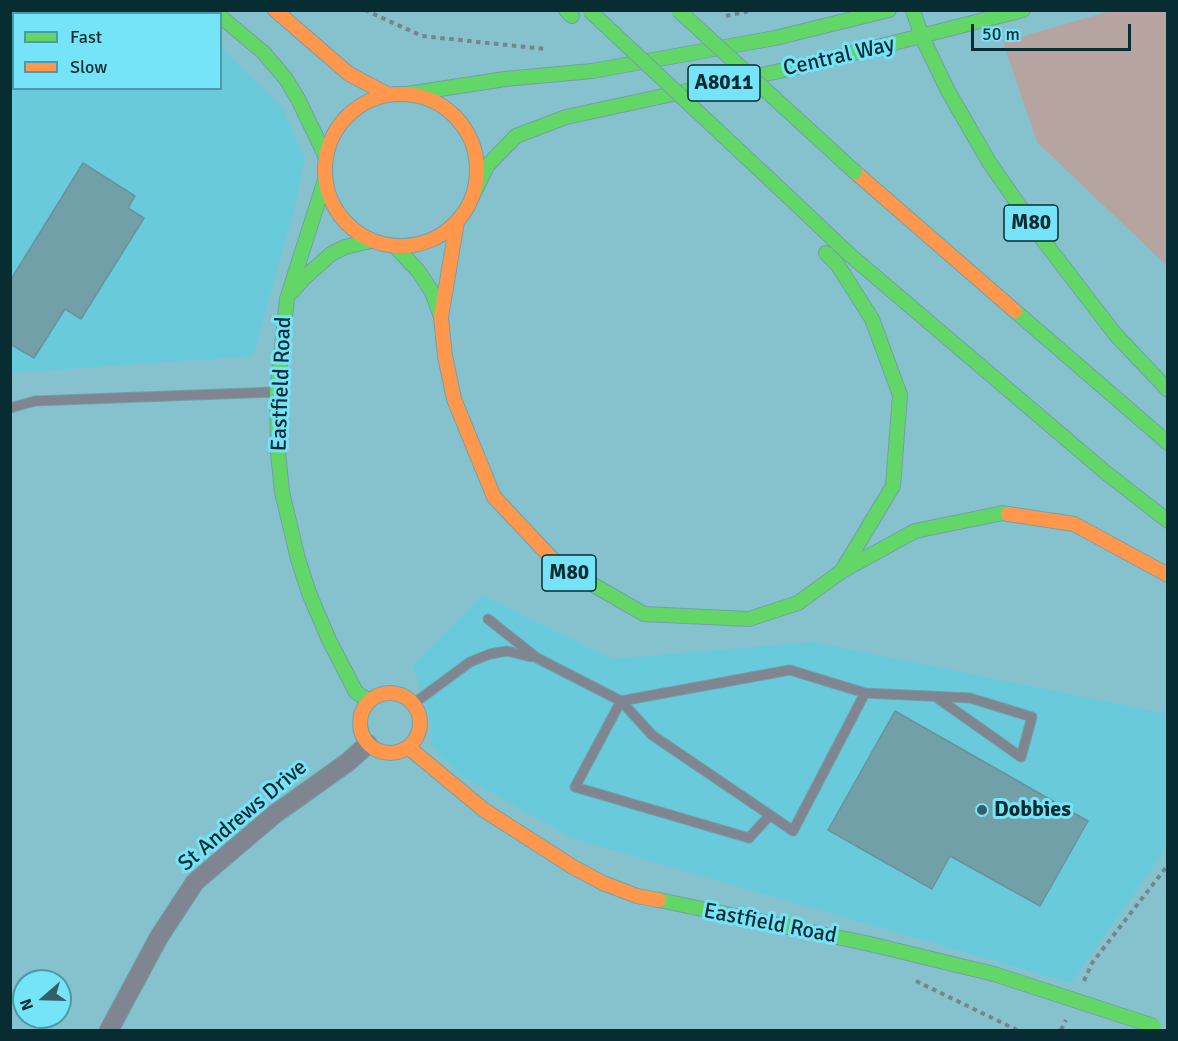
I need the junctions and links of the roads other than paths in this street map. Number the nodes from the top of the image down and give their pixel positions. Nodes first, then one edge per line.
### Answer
1 (275, 10) edge
2 (589, 10) edge
3 (678, 10) edge
4 (889, 10) edge
5 (913, 10) edge
6 (1023, 10) edge
7 (222, 16) edge
8 (922, 37) junction
9 (615, 56) dead end
10 (407, 94) junction
11 (389, 95) junction
12 (675, 112) dead end
13 (326, 157) junction
14 (325, 180) junction
15 (473, 195) junction
16 (457, 222) junction
17 (812, 240) dead end
18 (371, 241) junction
19 (396, 247) junction
20 (286, 298) junction
21 (441, 317) junction
22 (1167, 390) edge
23 (277, 392) junction
24 (10, 408) edge
25 (1167, 442) edge
26 (1167, 521) edge
27 (842, 571) junction
28 (1167, 575) edge
29 (488, 619) dead end
30 (537, 658) junction
31 (864, 693) junction
32 (936, 697) junction
33 (369, 701) junction
34 (621, 701) junction
35 (413, 704) junction
36 (368, 744) junction
37 (408, 747) junction
38 (770, 815) junction
39 (1160, 1028) edge
40 (109, 1030) edge

1 - 11 main road
2 - 26 main road, bridge
3 - 25 main road, bridge
4 - 10 main road, Central Way / A8011
5 - 8 main road
6 - 8 main road, Central Way / A8011
7 - 13 main road
8 - 15 main road, Central Way / A8011
8 - 22 main road, M80
9 - 12 main road
10 - 11 main road, A8011
10 - 15 main road, A8011
11 - 13 main road, A8011
13 - 14 main road, A8011
14 - 18 main road, A8011
14 - 20 main road, Eastfield Road
15 - 16 main road, A8011
16 - 19 main road, A8011
16 - 21 main road, M80
17 - 27 main road, M80
18 - 19 main road, A8011
18 - 20 main road, Eastfield Road
19 - 21 main road, M80
20 - 23 main road, Eastfield Road
21 - 27 main road, M80
23 - 24 lane
23 - 33 main road, Eastfield Road
27 - 28 main road, M80
29 - 30 lane
30 - 34 lane
30 - 35 lane
31 - 32 lane
31 - 34 lane
31 - 38 lane
32 - 32 lane
33 - 35 main road
33 - 36 main road
34 - 38 lane
34 - 38 lane
35 - 37 main road
36 - 37 main road
36 - 40 street, St Andrews Drive
37 - 39 main road, Eastfield Road, bridge

